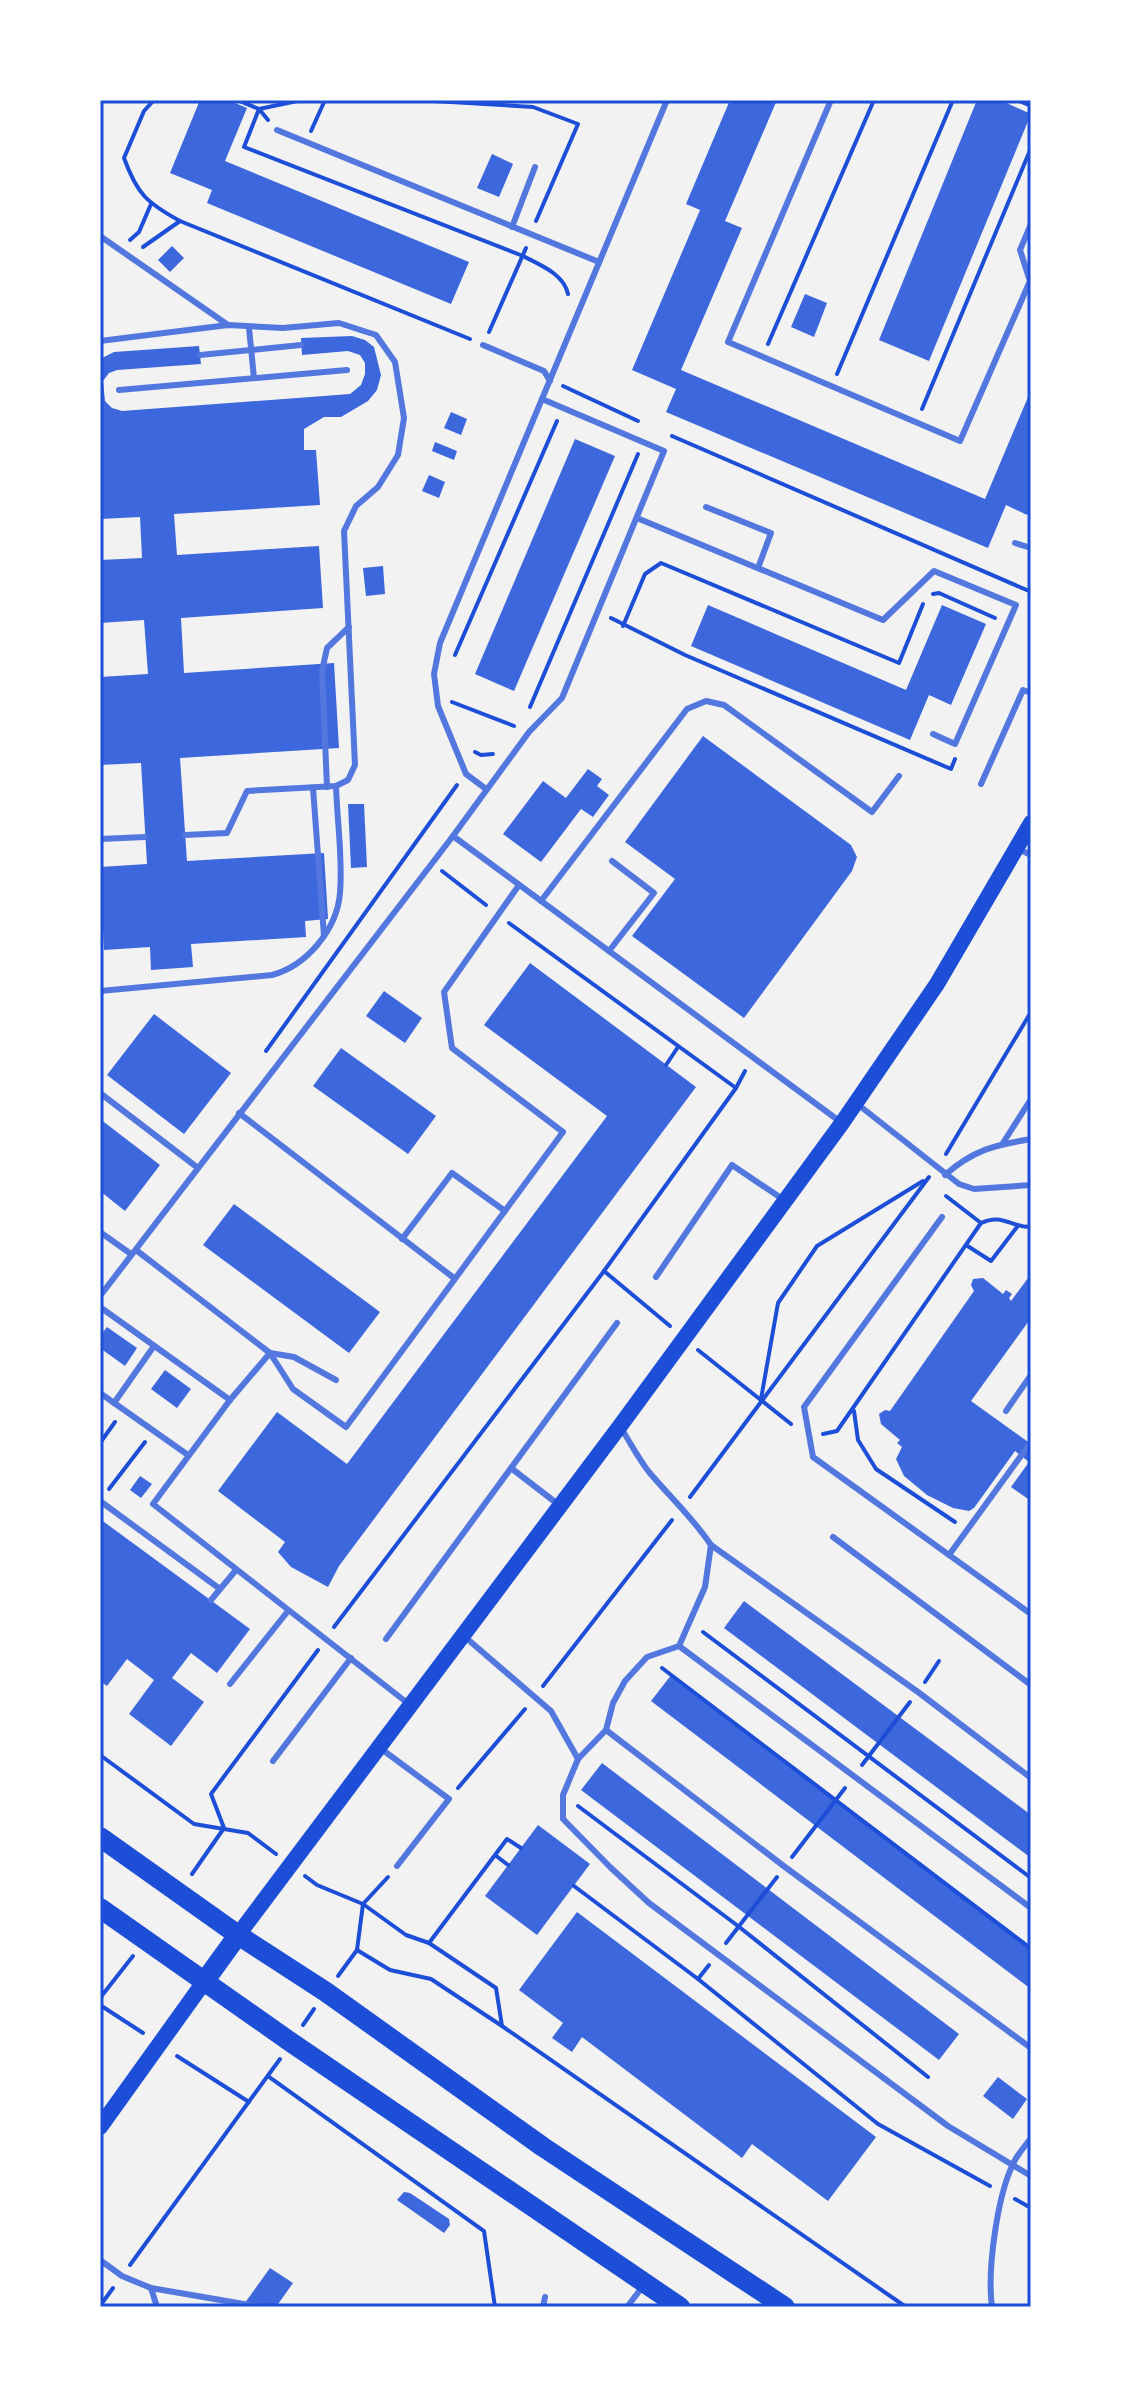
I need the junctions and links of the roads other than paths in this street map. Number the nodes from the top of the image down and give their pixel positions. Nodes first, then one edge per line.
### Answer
1 (667, 100) edge
2 (831, 100) edge
3 (277, 130) dead end
4 (535, 167) dead end
5 (1031, 224) edge
6 (512, 227) junction
7 (100, 236) edge
8 (599, 262) junction
9 (1031, 281) edge
10 (228, 325) junction
11 (249, 328) junction
12 (100, 341) edge
13 (301, 345) dead end
14 (483, 345) road end
15 (251, 350) junction
16 (200, 355) dead end
17 (347, 370) dead end
18 (254, 378) junction
19 (550, 381) junction
20 (119, 390) dead end
21 (542, 399) junction
22 (706, 507) dead end
23 (637, 518) junction
24 (1015, 543) dead end
25 (1031, 548) edge
26 (758, 568) junction
27 (349, 627) junction
28 (1031, 693) edge
29 (933, 734) dead end
30 (899, 776) dead end
31 (981, 784) dead end
32 (336, 786) junction
33 (327, 787) junction
34 (313, 788) junction
35 (486, 789) junction
36 (1031, 823) edge
37 (185, 835) dead end
38 (453, 836) junction
39 (145, 837) dead end
40 (100, 839) edge
41 (1024, 852) edge
42 (612, 861) dead end
43 (519, 885) junction
44 (541, 901) junction
45 (324, 936) junction
46 (609, 951) junction
47 (100, 991) edge
48 (100, 1093) edge
49 (1031, 1099) edge
50 (855, 1103) junction
51 (239, 1113) junction
52 (842, 1123) junction
53 (1031, 1139) edge
54 (1003, 1143) junction
55 (198, 1168) junction
56 (945, 1175) junction
57 (1031, 1185) edge
58 (784, 1200) junction
59 (505, 1211) junction
60 (942, 1217) dead end
61 (100, 1232) edge
62 (402, 1239) junction
63 (133, 1252) junction
64 (656, 1277) dead end
65 (454, 1278) junction
66 (100, 1296) edge
67 (100, 1307) edge
68 (617, 1323) dead end
69 (154, 1346) junction
70 (270, 1353) junction
71 (1031, 1375) edge
72 (336, 1380) dead end
73 (100, 1393) edge
74 (230, 1400) junction
75 (114, 1403) junction
76 (1006, 1411) dead end
77 (620, 1426) junction
78 (1031, 1442) edge
79 (188, 1455) junction
80 (511, 1468) junction
81 (100, 1501) edge
82 (559, 1506) junction
83 (833, 1537) dead end
84 (711, 1545) junction
85 (949, 1555) junction
86 (236, 1570) junction
87 (220, 1589) junction
88 (211, 1600) dead end
89 (288, 1611) junction
90 (1031, 1614) edge
91 (462, 1635) junction
92 (386, 1639) dead end
93 (679, 1646) junction
94 (351, 1658) junction
95 (230, 1684) dead end
96 (1031, 1685) edge
97 (410, 1705) junction
98 (606, 1730) junction
99 (380, 1748) junction
100 (578, 1759) junction
101 (273, 1761) dead end
102 (1031, 1778) edge
103 (100, 1837) edge
104 (397, 1866) road end
105 (100, 1908) edge
106 (1031, 1908) edge
107 (238, 1935) junction
108 (204, 1982) junction
109 (1031, 2048) edge
110 (100, 2127) edge
111 (1031, 2138) edge
112 (1013, 2163) junction
113 (1031, 2176) edge
114 (100, 2260) edge
115 (646, 2282) junction
116 (151, 2288) junction
117 (545, 2297) dead end
118 (157, 2307) edge
119 (261, 2307) edge
120 (543, 2307) edge
121 (627, 2307) edge
122 (680, 2307) edge
123 (785, 2307) edge
124 (992, 2307) edge

1 - 8 lane
2 - 9 lane
3 - 6 lane
4 - 6 lane
5 - 9 lane
6 - 8 lane
7 - 10 lane
8 - 19 lane
10 - 11 lane
10 - 12 lane
11 - 15 lane
11 - 27 lane
13 - 15 lane
14 - 19 lane
15 - 16 lane
15 - 18 lane
17 - 18 lane
18 - 20 lane
19 - 21 lane
21 - 23 lane
21 - 35 lane
22 - 26 lane
23 - 26 lane
23 - 35 lane
24 - 25 lane
26 - 29 lane
27 - 32 lane
27 - 33 lane
28 - 31 lane
30 - 44 lane
32 - 33 lane
32 - 45 lane
33 - 34 lane
34 - 37 lane
34 - 45 lane
35 - 38 lane
36 - 41 main road
38 - 43 lane
38 - 51 lane
39 - 40 lane
41 - 50 main road
42 - 46 lane
43 - 44 lane
43 - 59 lane
44 - 46 lane
45 - 47 lane
46 - 52 lane
48 - 55 lane
49 - 54 lane
50 - 52 main road
50 - 56 lane
51 - 55 lane
51 - 62 lane
52 - 58 main road
53 - 54 lane
54 - 56 lane
55 - 63 lane
56 - 57 lane
58 - 64 lane
58 - 77 main road
59 - 62 lane
59 - 65 lane
60 - 85 lane
61 - 63 lane
62 - 65 lane
63 - 66 lane
63 - 70 lane
65 - 70 lane
67 - 69 lane
68 - 80 lane
69 - 74 lane
69 - 75 lane
70 - 72 lane
70 - 74 lane
71 - 76 lane
73 - 75 lane
74 - 79 lane
75 - 79 lane
77 - 82 main road
77 - 84 lane
78 - 85 lane
79 - 86 lane
80 - 82 lane
80 - 92 lane
81 - 87 lane
82 - 91 main road
83 - 96 lane
84 - 93 lane
84 - 102 lane
85 - 90 lane
86 - 87 lane
86 - 89 lane
87 - 88 lane
89 - 94 lane
89 - 95 lane
91 - 97 main road
91 - 100 lane
93 - 98 lane
93 - 106 lane
94 - 97 lane
94 - 101 lane
97 - 99 main road
98 - 100 lane
98 - 109 lane
99 - 104 lane
99 - 107 main road
100 - 112 lane
103 - 107 main road
105 - 108 main road
107 - 108 main road
107 - 123 main road
108 - 110 main road
108 - 115 main road
111 - 112 lane
112 - 113 lane
112 - 124 lane
114 - 116 lane
115 - 121 lane
115 - 122 main road
116 - 118 lane
116 - 119 lane
117 - 120 lane

